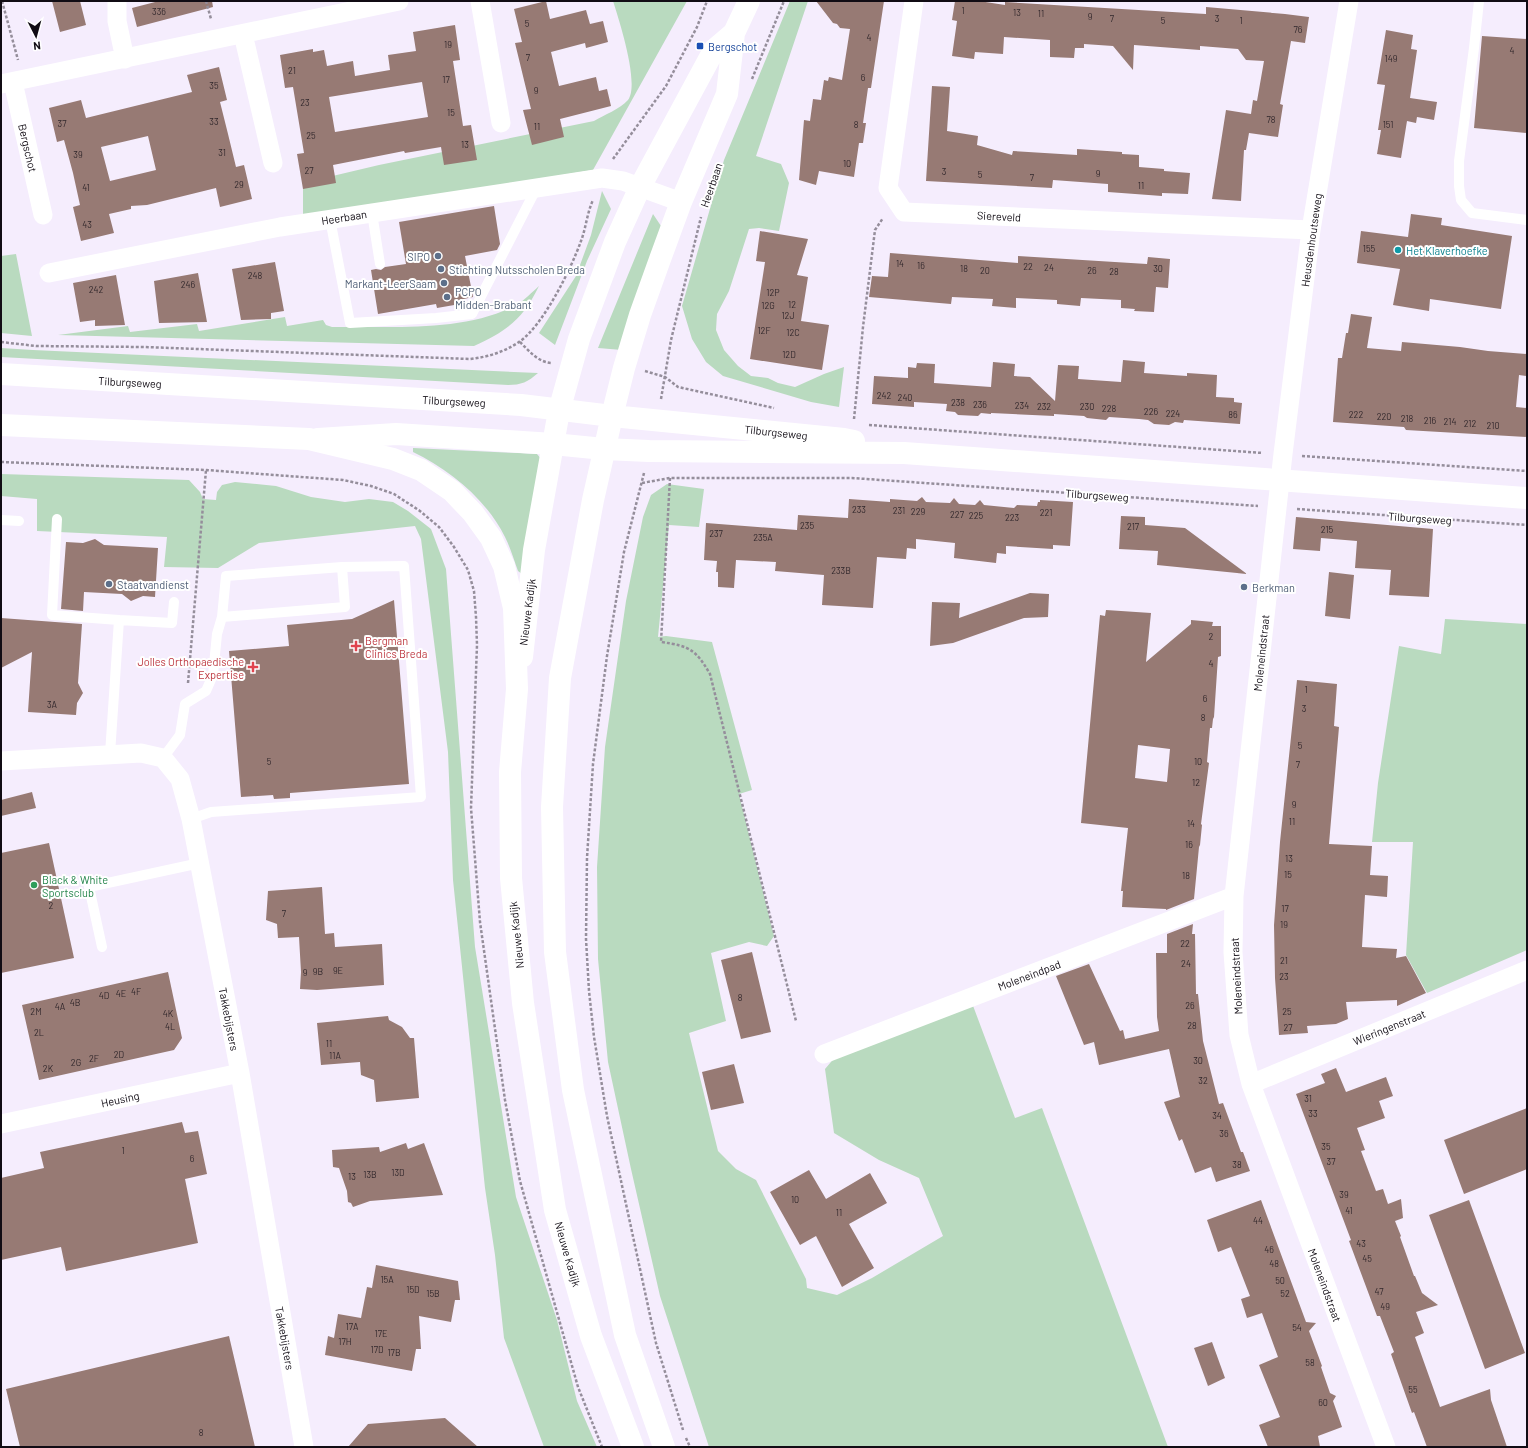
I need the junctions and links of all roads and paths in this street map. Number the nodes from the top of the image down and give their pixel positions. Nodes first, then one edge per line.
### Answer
1 (2, 1) edge
2 (117, 1) edge
3 (399, 1) edge
4 (480, 1) edge
5 (749, 1) edge
6 (784, 1) edge
7 (914, 1) edge
8 (1349, 1) edge
9 (1479, 1) edge
10 (322, 9) edge
11 (734, 33) junction
12 (244, 34) junction
13 (125, 59) junction
14 (12, 82) edge
15 (749, 86) dead end
16 (500, 123) dead end
17 (272, 163) dead end
18 (640, 187) junction
19 (534, 188) junction
20 (895, 198) junction
21 (681, 202) junction
22 (372, 213) junction
23 (702, 213) dead end
24 (43, 215) dead end
25 (330, 219) junction
26 (1527, 220) edge
27 (1311, 230) junction
28 (380, 264) dead end
29 (49, 273) dead end
30 (1, 342) edge
31 (520, 342) dead end
32 (1, 374) edge
33 (775, 409) dead end
34 (558, 411) junction
35 (612, 416) junction
36 (854, 424) dead end
37 (1, 425) edge
38 (867, 425) dead end
39 (308, 439) junction
40 (553, 444) junction
41 (604, 449) junction
42 (649, 451) junction
43 (904, 453) junction
44 (1283, 454) junction
45 (1, 462) edge
46 (206, 470) junction
47 (1527, 472) edge
48 (670, 478) junction
49 (1280, 481) junction
50 (642, 483) junction
51 (1527, 498) edge
52 (1277, 507) junction
53 (57, 519) dead end
54 (1, 520) edge
55 (19, 521) dead end
56 (1527, 525) edge
57 (454, 547) dead end
58 (342, 567) junction
59 (174, 602) dead end
60 (222, 617) junction
61 (119, 620) junction
62 (517, 689) junction
63 (185, 704) junction
64 (110, 754) junction
65 (163, 758) junction
66 (1, 762) edge
67 (191, 819) junction
68 (200, 863) junction
69 (1234, 896) junction
70 (102, 947) dead end
71 (1527, 970) edge
72 (796, 1021) dead end
73 (824, 1054) dead end
74 (240, 1073) junction
75 (1251, 1084) junction
76 (1, 1124) edge
77 (304, 1447) edge
78 (633, 1447) edge
79 (664, 1447) edge
80 (690, 1447) edge
81 (1386, 1447) edge

1 - 14 path
2 - 13 street
3 - 10 street
4 - 16 street
5 - 11 main road, Heerbaan
6 - 15 path
7 - 20 street, Siereveld
8 - 27 street, Heusdenhoutseweg
9 - 26 lane
10 - 12 street
11 - 18 main road, Heerbaan
11 - 21 main road, Heerbaan
12 - 13 street
12 - 17 street
13 - 14 street
14 - 24 street, Bergschot
18 - 19 street, Heerbaan
18 - 21 street, Heerbaan
18 - 34 main road, Heerbaan
19 - 22 street, Heerbaan
19 - 25 lane
20 - 27 street, Siereveld
20 - 36 path
21 - 35 main road, Heerbaan
22 - 25 street, Heerbaan
22 - 28 lane
23 - 33 path, Heerbaan
25 - 29 street, Heerbaan
27 - 44 street, Heusdenhoutseweg
30 - 31 path
32 - 34 main road, Tilburgseweg
34 - 35 main road, Tilburgseweg
34 - 40 main road, Nieuwe Kadijk
35 - 41 main road
35 - 43 main road, Tilburgseweg
37 - 39 main road, Tilburgseweg
38 - 44 path
39 - 40 main road, Tilburgseweg
39 - 62 main road, Tilburgseweg
40 - 41 main road, Tilburgseweg
40 - 62 main road, Nieuwe Kadijk
41 - 42 main road, Tilburgseweg
41 - 79 main road
42 - 43 main road, Tilburgseweg
42 - 50 path
43 - 49 main road, Tilburgseweg
44 - 47 path
44 - 49 street, Heusdenhoutseweg
45 - 46 path
46 - 57 path
46 - 63 path
48 - 50 path, Tilburgseweg
48 - 52 path, Tilburgseweg
48 - 72 path
49 - 51 main road, Tilburgseweg
49 - 52 street, Moleneindstraat
50 - 80 path
52 - 56 path, Tilburgseweg
52 - 69 street, Moleneindstraat
53 - 61 lane
54 - 55 lane
58 - 60 lane
58 - 60 lane
58 - 67 lane
59 - 61 lane
60 - 63 lane
61 - 64 lane
62 - 78 main road, Nieuwe Kadijk
63 - 65 lane
64 - 65 street
64 - 66 street
65 - 67 street, Takkebijsters
67 - 68 street, Takkebijsters
68 - 70 lane
68 - 74 street, Takkebijsters
69 - 73 street, Moleneindpad
69 - 75 street, Moleneindstraat
71 - 75 street, Wieringenstraat
74 - 76 street, Heusing
74 - 77 street, Takkebijsters
75 - 81 street, Moleneindstraat

